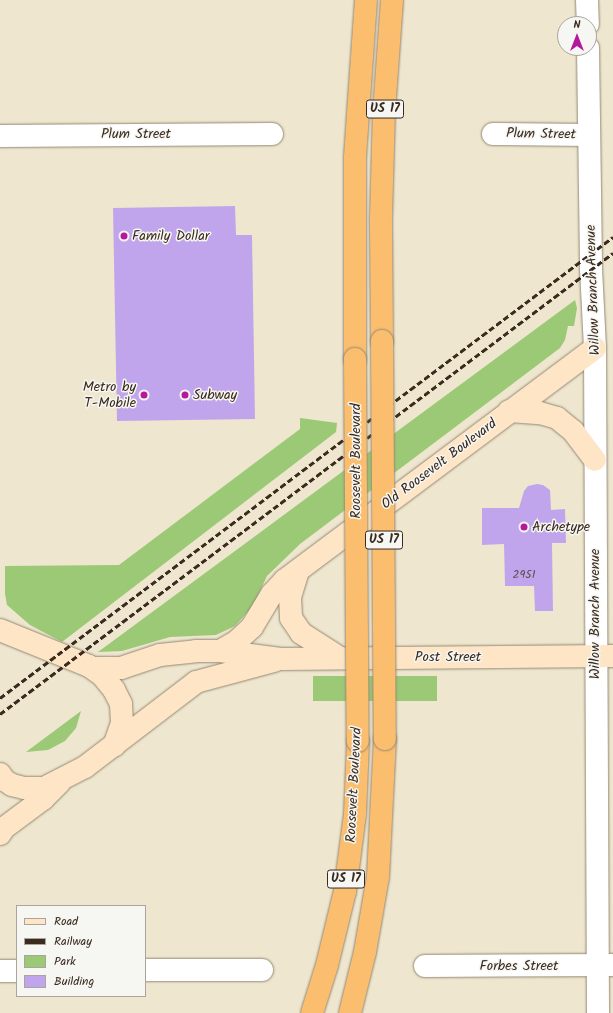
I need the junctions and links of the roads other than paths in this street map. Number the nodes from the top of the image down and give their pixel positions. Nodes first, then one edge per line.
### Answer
1 (366, 0) edge
2 (392, 0) edge
3 (587, 0) edge
4 (588, 16) edge
5 (588, 56) edge
6 (272, 134) dead end
7 (494, 134) dead end
8 (589, 135) junction
9 (0, 136) edge
10 (604, 348) edge
11 (509, 411) junction
12 (596, 460) junction
13 (298, 571) junction
14 (2, 628) edge
15 (220, 651) junction
16 (604, 656) edge
17 (340, 658) junction
18 (282, 659) junction
19 (94, 668) junction
20 (114, 746) junction
21 (0, 774) edge
22 (66, 776) junction
23 (0, 834) edge
24 (605, 965) edge
25 (425, 966) dead end
26 (146, 970) edge
27 (262, 970) dead end
28 (0, 971) edge
29 (16, 971) edge
30 (312, 1013) edge
31 (350, 1013) edge
32 (598, 1013) edge

1 - 30 highway, Roosevelt Boulevard / US 17, bridge
2 - 31 highway, Roosevelt Boulevard / US 17, bridge
3 - 4 street
5 - 8 street, Willow Branch Avenue
6 - 9 street, Plum Street
7 - 8 street, Plum Street
8 - 10 street, Willow Branch Avenue
10 - 11 street, Old Roosevelt Boulevard
10 - 12 street, Willow Branch Avenue
11 - 12 street
11 - 13 street, Old Roosevelt Boulevard
12 - 16 street, Willow Branch Avenue
13 - 15 street, Old Roosevelt Boulevard
13 - 17 street
14 - 19 street
15 - 18 street, Post Street
15 - 19 street, Post Street
16 - 17 street, Post Street
16 - 24 street, Willow Branch Avenue
17 - 18 street, Post Street
18 - 20 street, Post Street
19 - 20 street
20 - 22 street
21 - 22 street
22 - 23 street
24 - 25 street, Forbes Street
24 - 32 street, Willow Branch Avenue
26 - 27 street
28 - 29 street

